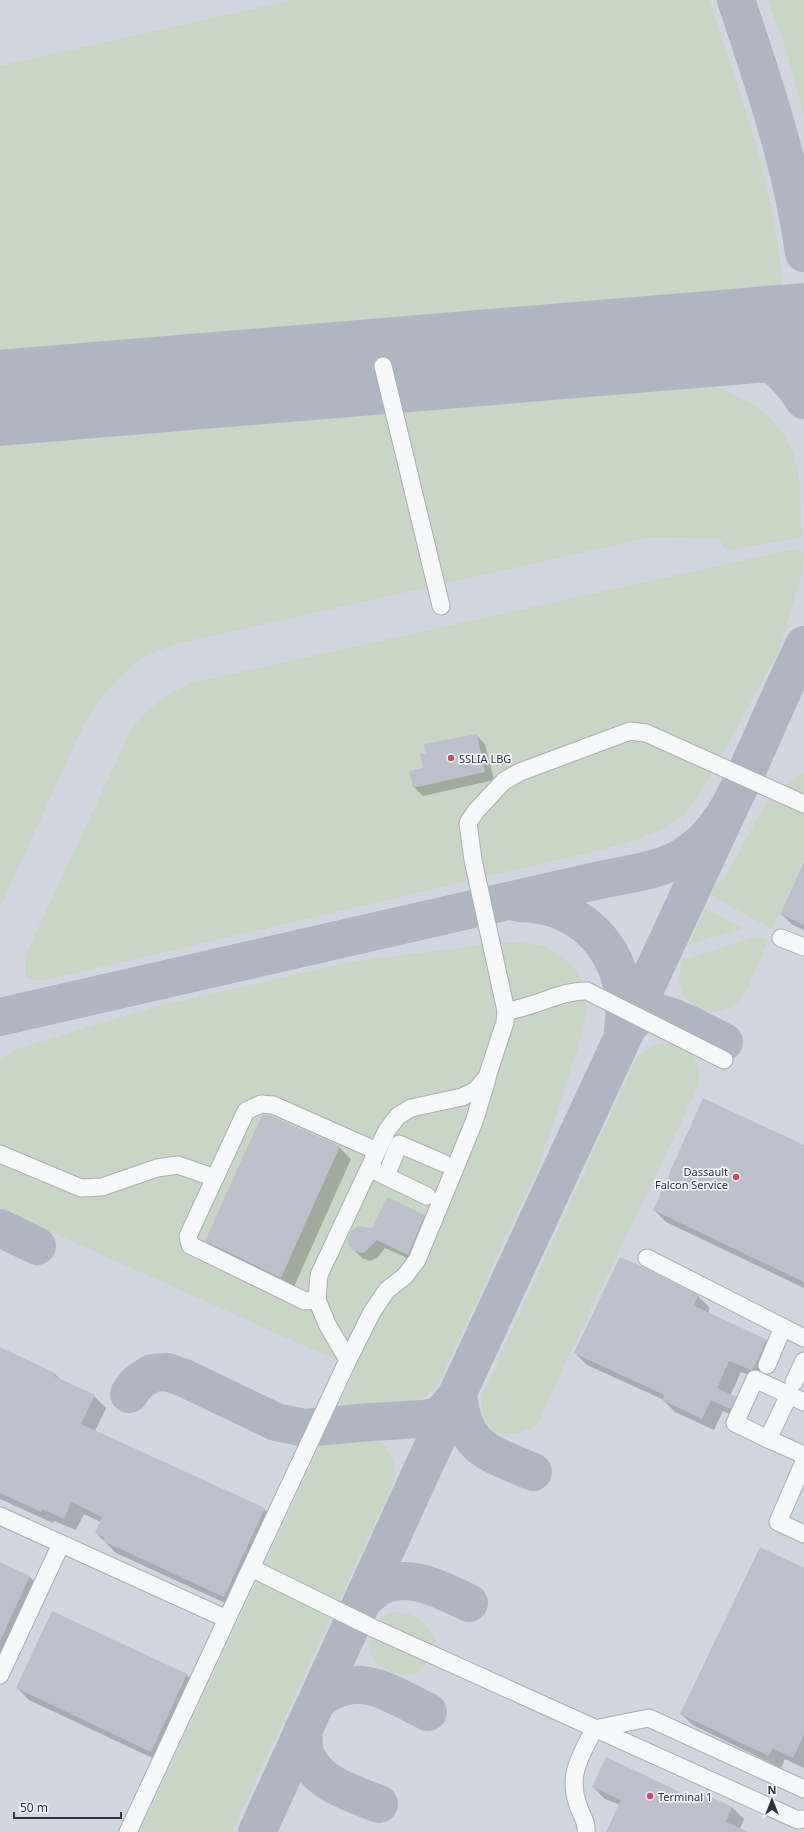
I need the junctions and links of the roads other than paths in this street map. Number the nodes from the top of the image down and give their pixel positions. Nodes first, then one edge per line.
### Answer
1 (383, 366) dead end
2 (441, 606) dead end
3 (804, 804) edge
4 (781, 938) dead end
5 (804, 947) edge
6 (506, 1011) junction
7 (724, 1060) dead end
8 (487, 1077) junction
9 (377, 1151) junction
10 (0, 1154) edge
11 (443, 1163) dead end
12 (369, 1168) junction
13 (386, 1176) junction
14 (215, 1178) junction
15 (427, 1196) dead end
16 (647, 1258) dead end
17 (317, 1300) junction
18 (783, 1327) junction
19 (804, 1338) edge
20 (348, 1360) junction
21 (804, 1361) edge
22 (767, 1365) dead end
23 (795, 1393) edge
24 (768, 1439) junction
25 (804, 1455) edge
26 (804, 1462) edge
27 (0, 1516) edge
28 (804, 1534) edge
29 (61, 1544) junction
30 (251, 1568) junction
31 (227, 1619) junction
32 (0, 1675) edge
33 (594, 1729) junction
34 (804, 1789) edge
35 (800, 1820) edge
36 (128, 1832) edge
37 (586, 1832) edge

1 - 2 lane
3 - 6 lane
4 - 5 lane
6 - 7 lane
6 - 8 lane
8 - 9 lane
8 - 20 lane
9 - 12 lane
9 - 14 lane
10 - 14 lane
11 - 13 lane
12 - 13 lane
12 - 17 lane
13 - 15 lane
14 - 17 lane
16 - 18 lane
17 - 20 lane
18 - 19 lane
18 - 22 lane
20 - 30 lane
21 - 23 lane
23 - 24 lane
23 - 24 lane
24 - 25 lane
26 - 28 lane
27 - 29 lane
29 - 31 lane
29 - 32 lane
30 - 31 lane
30 - 33 lane
31 - 36 lane
33 - 34 lane
33 - 35 lane
33 - 37 lane

